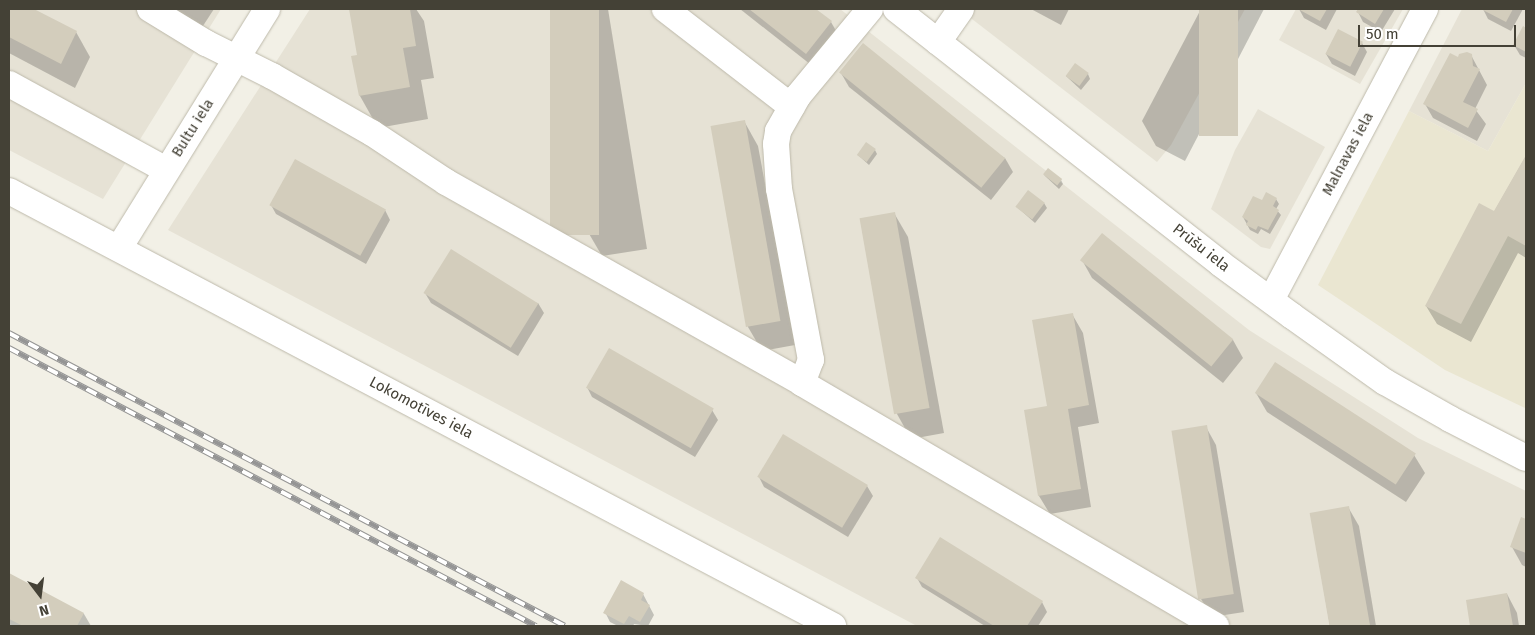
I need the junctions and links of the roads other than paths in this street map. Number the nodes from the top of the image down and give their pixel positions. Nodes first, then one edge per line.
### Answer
1 (150, 9) edge
2 (267, 9) edge
3 (665, 9) edge
4 (870, 9) edge
5 (896, 9) edge
6 (961, 9) edge
7 (1425, 9) edge
8 (938, 42) junction
9 (236, 59) junction
10 (9, 84) edge
11 (792, 107) junction
12 (166, 170) junction
13 (9, 191) edge
14 (119, 248) junction
15 (1270, 300) junction
16 (802, 383) junction
17 (1526, 458) edge
18 (833, 626) edge
19 (1216, 626) edge

1 - 9 street
2 - 9 street, Bultu iela
3 - 11 street
4 - 11 street
5 - 8 street, Prūšu iela
6 - 8 street
7 - 15 street, Malnavas iela
8 - 15 street, Prūšu iela
9 - 12 street, Bultu iela
9 - 16 street
10 - 12 street
11 - 16 street
12 - 14 street, Bultu iela
13 - 14 street, Lokomotīves iela
14 - 18 street, Lokomotīves iela
15 - 17 street, Prūšu iela
16 - 19 street

